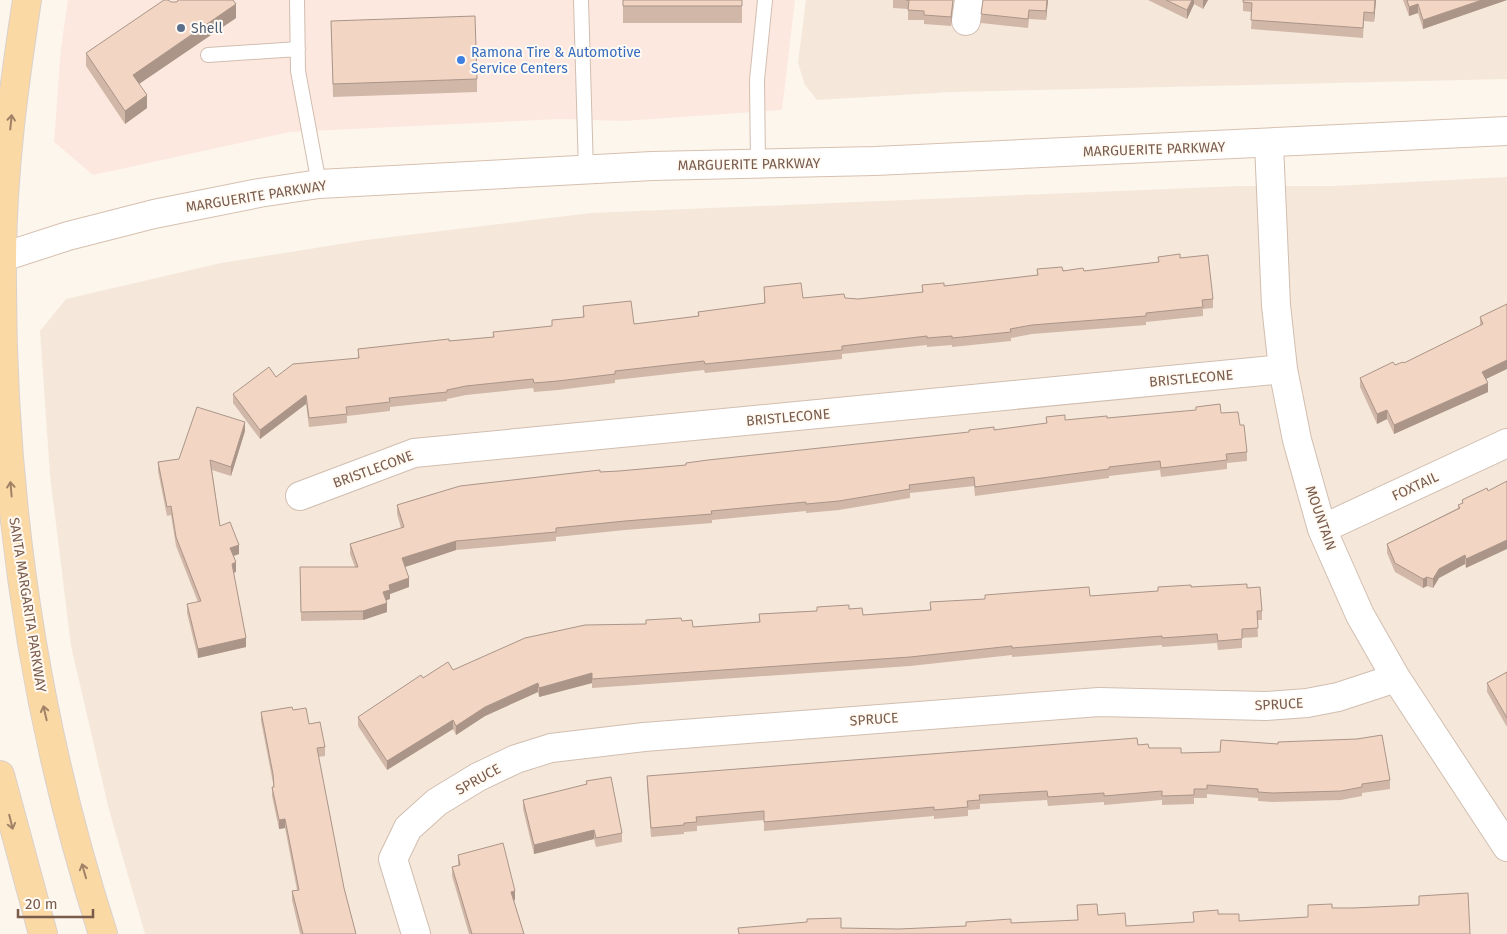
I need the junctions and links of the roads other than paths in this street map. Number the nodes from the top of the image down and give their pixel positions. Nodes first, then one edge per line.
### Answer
1 (27, 0) edge
2 (297, 0) edge
3 (581, 0) edge
4 (765, 0) edge
5 (298, 50) junction
6 (208, 55) dead end
7 (1507, 131) edge
8 (1269, 144) junction
9 (758, 164) junction
10 (586, 171) junction
11 (319, 184) junction
12 (1, 258) edge
13 (1283, 370) junction
14 (1507, 443) edge
15 (300, 496) dead end
16 (1322, 529) junction
17 (1396, 678) junction
18 (0, 775) edge
19 (1498, 816) edge
20 (1507, 847) edge
21 (43, 934) edge
22 (103, 934) edge
23 (416, 934) edge

12 -> 1 main road, SANTA MARGARITA PARKWAY
2 - 5 lane
3 - 10 lane
4 - 9 lane
5 - 6 lane
5 - 11 lane
7 - 8 street, MARGUERITE PARKWAY
8 - 9 street, MARGUERITE PARKWAY
8 - 13 street, MOUNTAIN
9 - 10 street, MARGUERITE PARKWAY
10 - 11 street, MARGUERITE PARKWAY
11 - 12 street, MARGUERITE PARKWAY
22 -> 12 main road, SANTA MARGARITA PARKWAY
13 - 15 street, BRISTLECONE
13 - 16 street, MOUNTAIN
14 - 16 street, FOXTAIL
16 - 17 street, MOUNTAIN
17 - 19 street, MOUNTAIN
17 - 23 street, SPRUCE
18 -> 21 main road
19 - 20 street, MOUNTAIN

